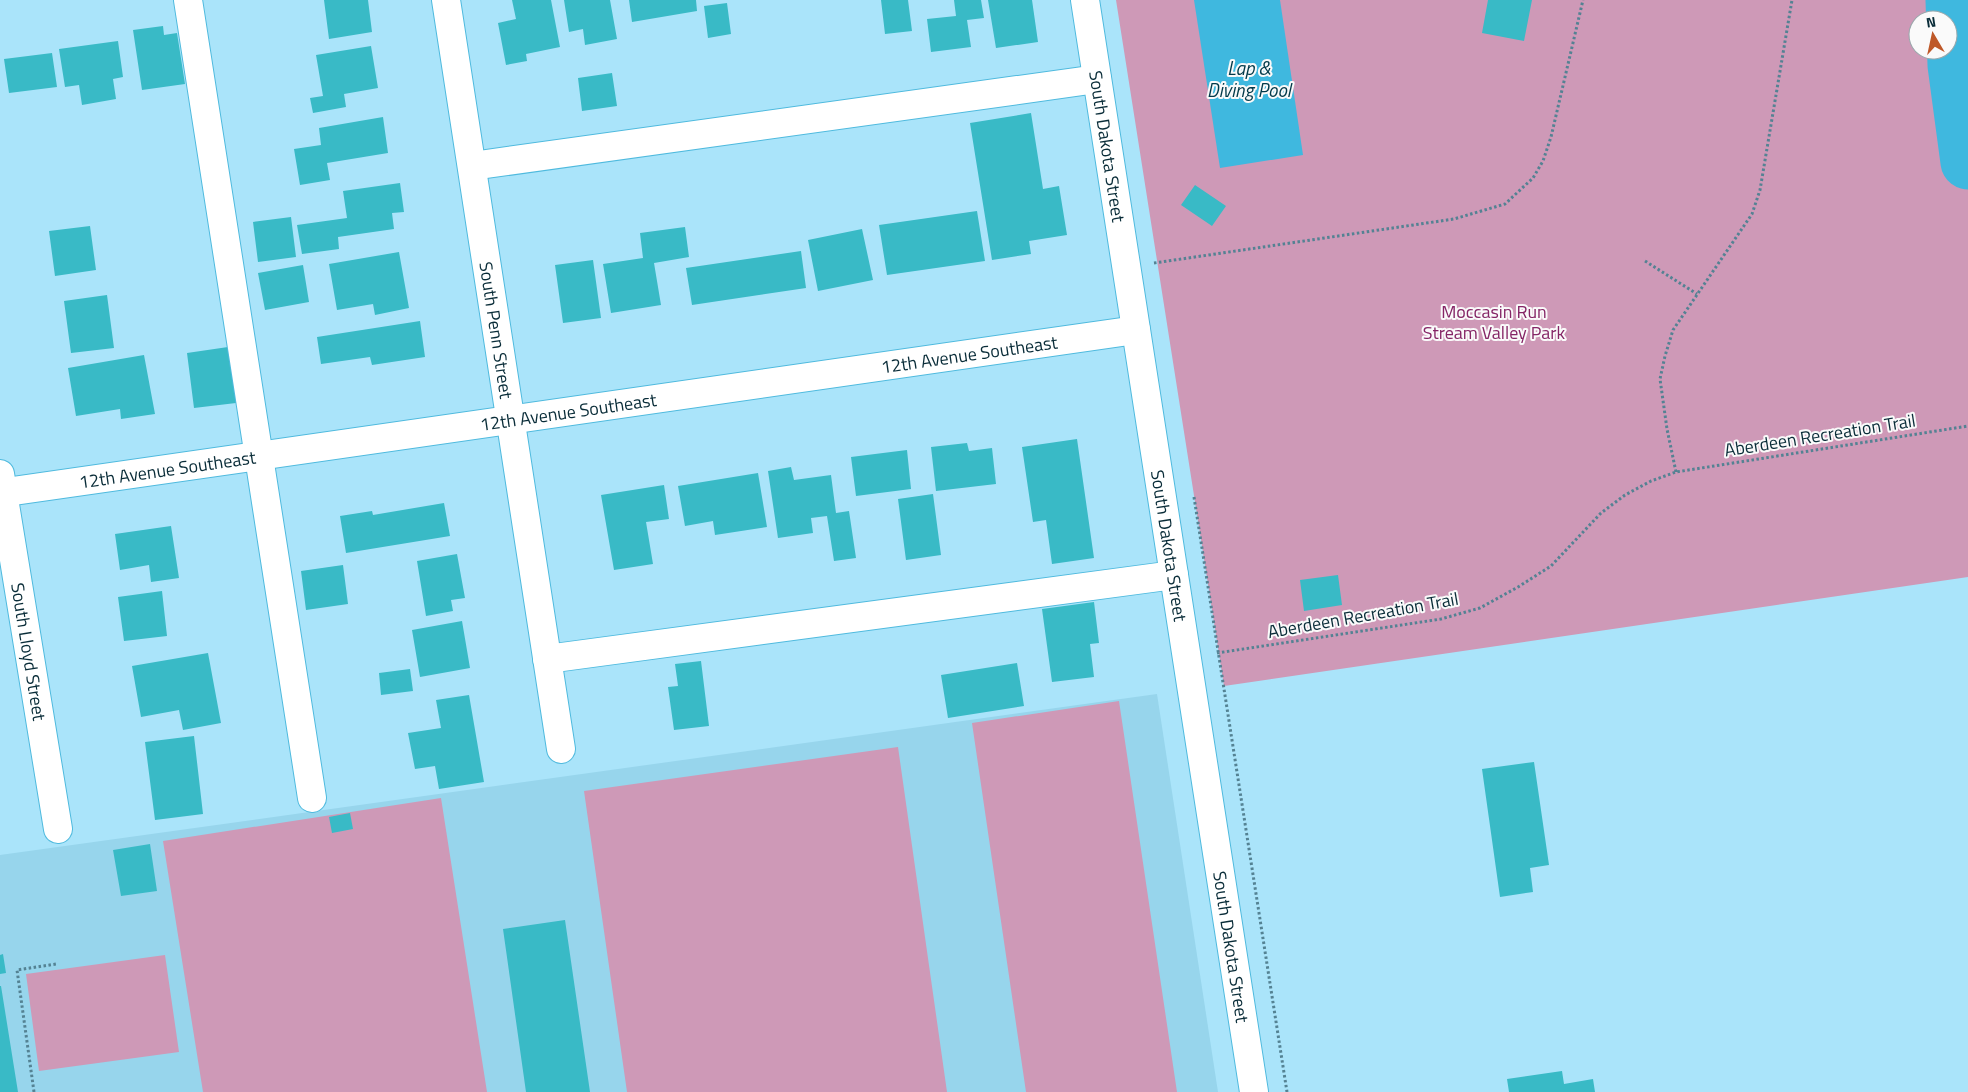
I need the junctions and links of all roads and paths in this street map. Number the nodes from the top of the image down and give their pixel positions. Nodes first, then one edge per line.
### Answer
1 (188, 0) edge
2 (446, 0) edge
3 (1085, 0) edge
4 (1583, 0) edge
5 (1792, 0) edge
6 (1097, 79) junction
7 (472, 166) junction
8 (1646, 261) dead end
9 (1159, 272) dead end
10 (1697, 294) junction
11 (1136, 330) junction
12 (510, 419) junction
13 (1968, 426) edge
14 (258, 455) junction
15 (1676, 472) junction
16 (1, 487) edge
17 (1193, 489) dead end
18 (1174, 575) junction
19 (1219, 652) junction
20 (547, 659) junction
21 (561, 749) dead end
22 (312, 798) dead end
23 (58, 829) dead end
24 (56, 964) dead end
25 (34, 1092) edge
26 (1254, 1092) edge
27 (1287, 1092) edge

1 - 14 street
2 - 7 street, South Penn Street
3 - 6 street, South Dakota Street
4 - 9 path
5 - 10 path
6 - 7 street
6 - 11 street, South Dakota Street
7 - 12 street, South Penn Street
8 - 10 path
10 - 15 path
11 - 12 street, 12th Avenue Southeast
11 - 18 street, South Dakota Street
12 - 14 street, 12th Avenue Southeast
12 - 20 street, South Penn Street
13 - 15 path, Aberdeen Recreation Trail
14 - 16 street, 12th Avenue Southeast
14 - 22 street
15 - 19 path, Aberdeen Recreation Trail
16 - 23 street, South Lloyd Street
17 - 19 path
18 - 20 street
18 - 26 street, South Dakota Street
19 - 27 path
20 - 21 street, South Penn Street
24 - 25 path

